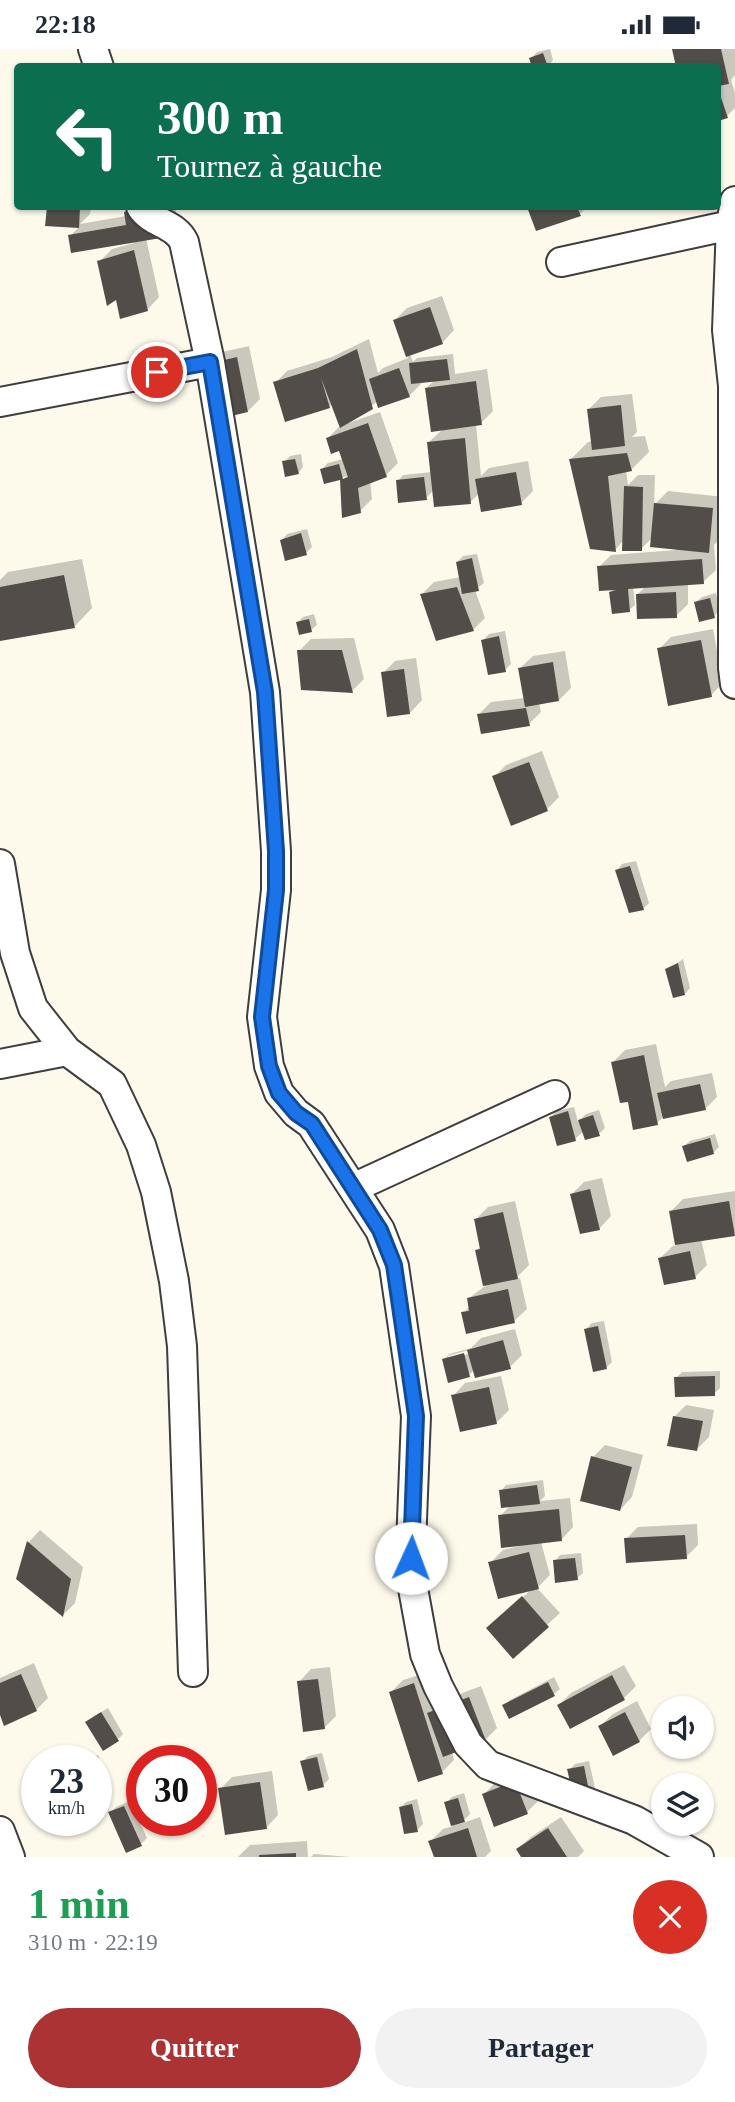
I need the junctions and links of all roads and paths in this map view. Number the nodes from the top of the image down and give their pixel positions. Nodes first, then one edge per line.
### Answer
1 (143, 210) edge
2 (733, 213) edge
3 (561, 262) dead end
4 (210, 362) junction
5 (0, 403) edge
6 (735, 684) edge
7 (0, 864) edge
8 (67, 1051) junction
9 (0, 1064) edge
10 (555, 1095) dead end
11 (353, 1188) junction
12 (193, 1672) dead end
13 (0, 1831) edge
14 (10, 1857) edge
15 (699, 1857) edge

1 - 4 street
2 - 3 street
2 - 6 street
4 - 5 street
4 - 11 street
7 - 8 street
8 - 9 street
8 - 12 street
10 - 11 street
11 - 15 street
13 - 14 street

